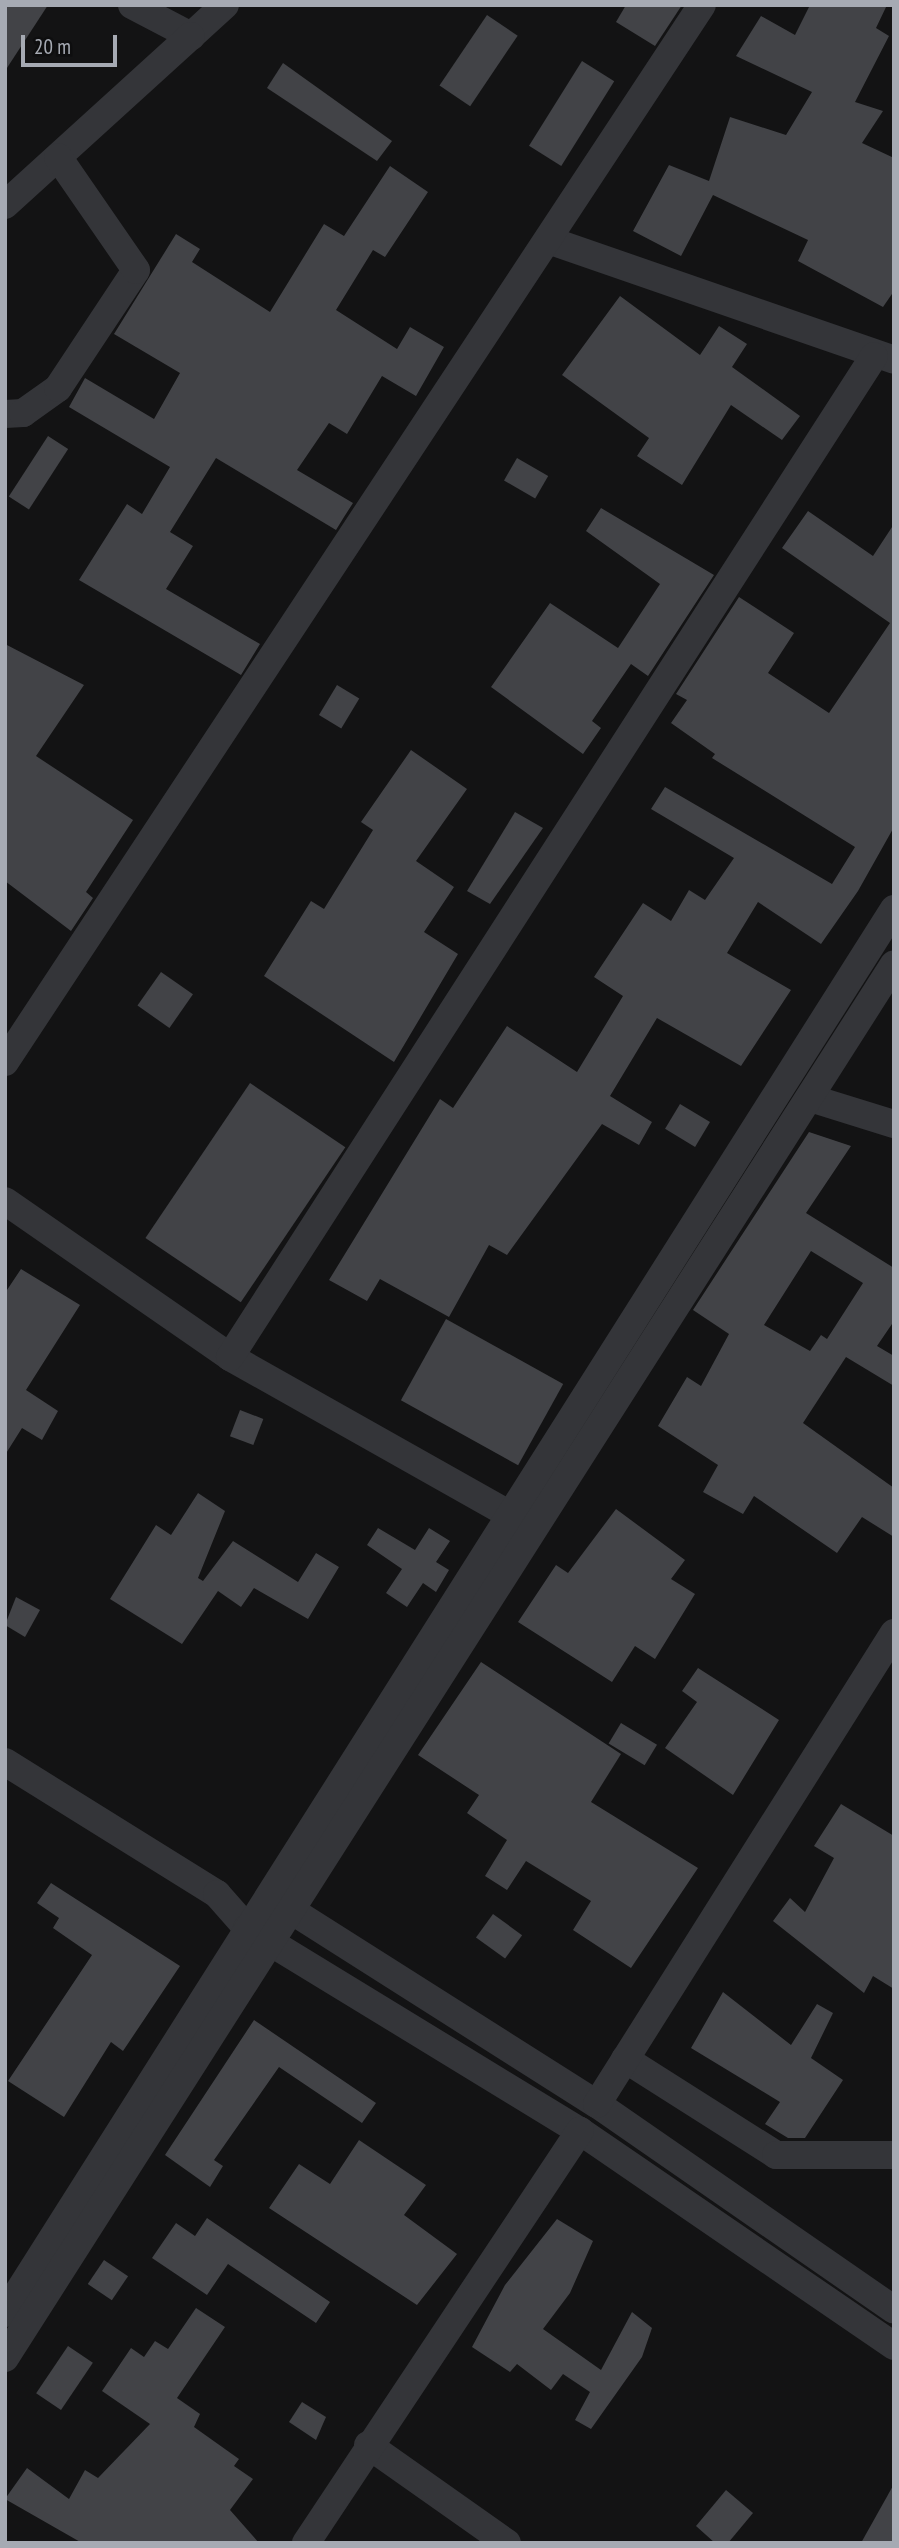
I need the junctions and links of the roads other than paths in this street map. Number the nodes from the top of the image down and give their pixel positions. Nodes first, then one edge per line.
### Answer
1 (132, 5) edge
2 (225, 5) edge
3 (702, 5) edge
4 (191, 36) junction
5 (58, 157) junction
6 (5, 205) edge
7 (551, 241) junction
8 (884, 358) edge
9 (5, 414) edge
10 (894, 909) edge
11 (894, 964) edge
12 (5, 1062) edge
13 (810, 1098) junction
14 (894, 1124) edge
15 (5, 1201) edge
16 (230, 1357) junction
17 (510, 1515) junction
18 (894, 1633) edge
19 (5, 1762) edge
20 (217, 1894) junction
21 (279, 1903) junction
22 (258, 1935) junction
23 (625, 2059) junction
24 (597, 2104) junction
25 (580, 2132) junction
26 (894, 2155) edge
27 (894, 2310) edge
28 (5, 2313) edge
29 (894, 2346) edge
30 (5, 2358) edge
31 (368, 2445) junction
32 (306, 2543) edge
33 (507, 2543) edge

1 - 4 street
2 - 4 street
3 - 7 street
4 - 5 street
5 - 6 street
5 - 9 street
7 - 8 street
7 - 12 street
8 - 16 street
10 - 17 street
11 - 13 street
13 - 14 street
13 - 21 street
15 - 16 street
16 - 17 street
17 - 21 street
18 - 23 street
19 - 20 street
20 - 21 street
20 - 22 street
21 - 22 street
21 - 24 street
22 - 25 street
22 - 28 street
22 - 30 street
23 - 24 street
23 - 26 street
24 - 27 street
25 - 29 street
25 - 31 street
31 - 32 street
31 - 33 street

